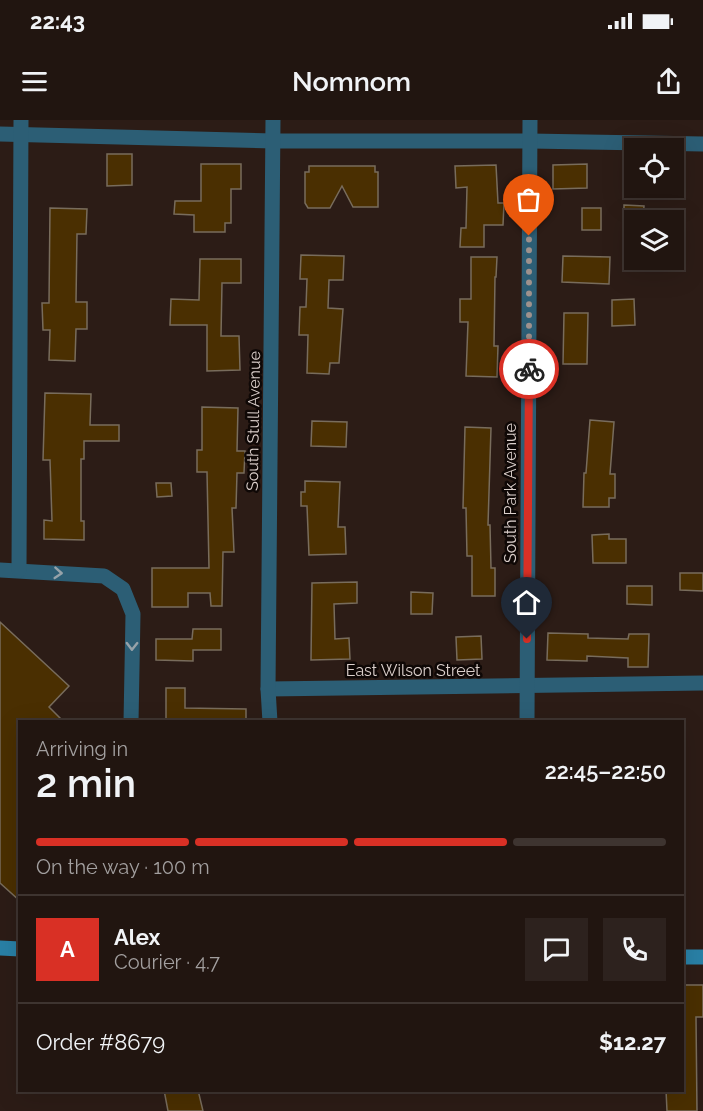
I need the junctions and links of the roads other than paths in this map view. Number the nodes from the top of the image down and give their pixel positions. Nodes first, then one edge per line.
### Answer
1 (273, 120) edge
2 (530, 120) edge
3 (21, 127) edge
4 (0, 134) edge
5 (273, 141) junction
6 (530, 141) junction
7 (703, 144) edge
8 (0, 570) edge
9 (19, 570) junction
10 (703, 683) edge
11 (527, 687) junction
12 (268, 689) junction
13 (131, 720) edge
14 (270, 720) edge
15 (527, 720) edge
16 (0, 948) edge
17 (18, 949) edge
18 (684, 957) edge
19 (703, 957) edge

1 - 5 street, South Stull Avenue
2 - 6 street, South Park Avenue
3 - 4 street
3 - 5 street
3 - 9 street
5 - 6 street
5 - 12 street, South Stull Avenue
6 - 7 street
6 - 11 street, South Park Avenue
8 - 9 street
9 -> 13 street
10 - 11 street, East Wilson Street
11 - 12 street, East Wilson Street
11 - 15 street, South Park Avenue
12 - 14 street, South Stull Avenue
16 - 17 main road
18 - 19 main road

